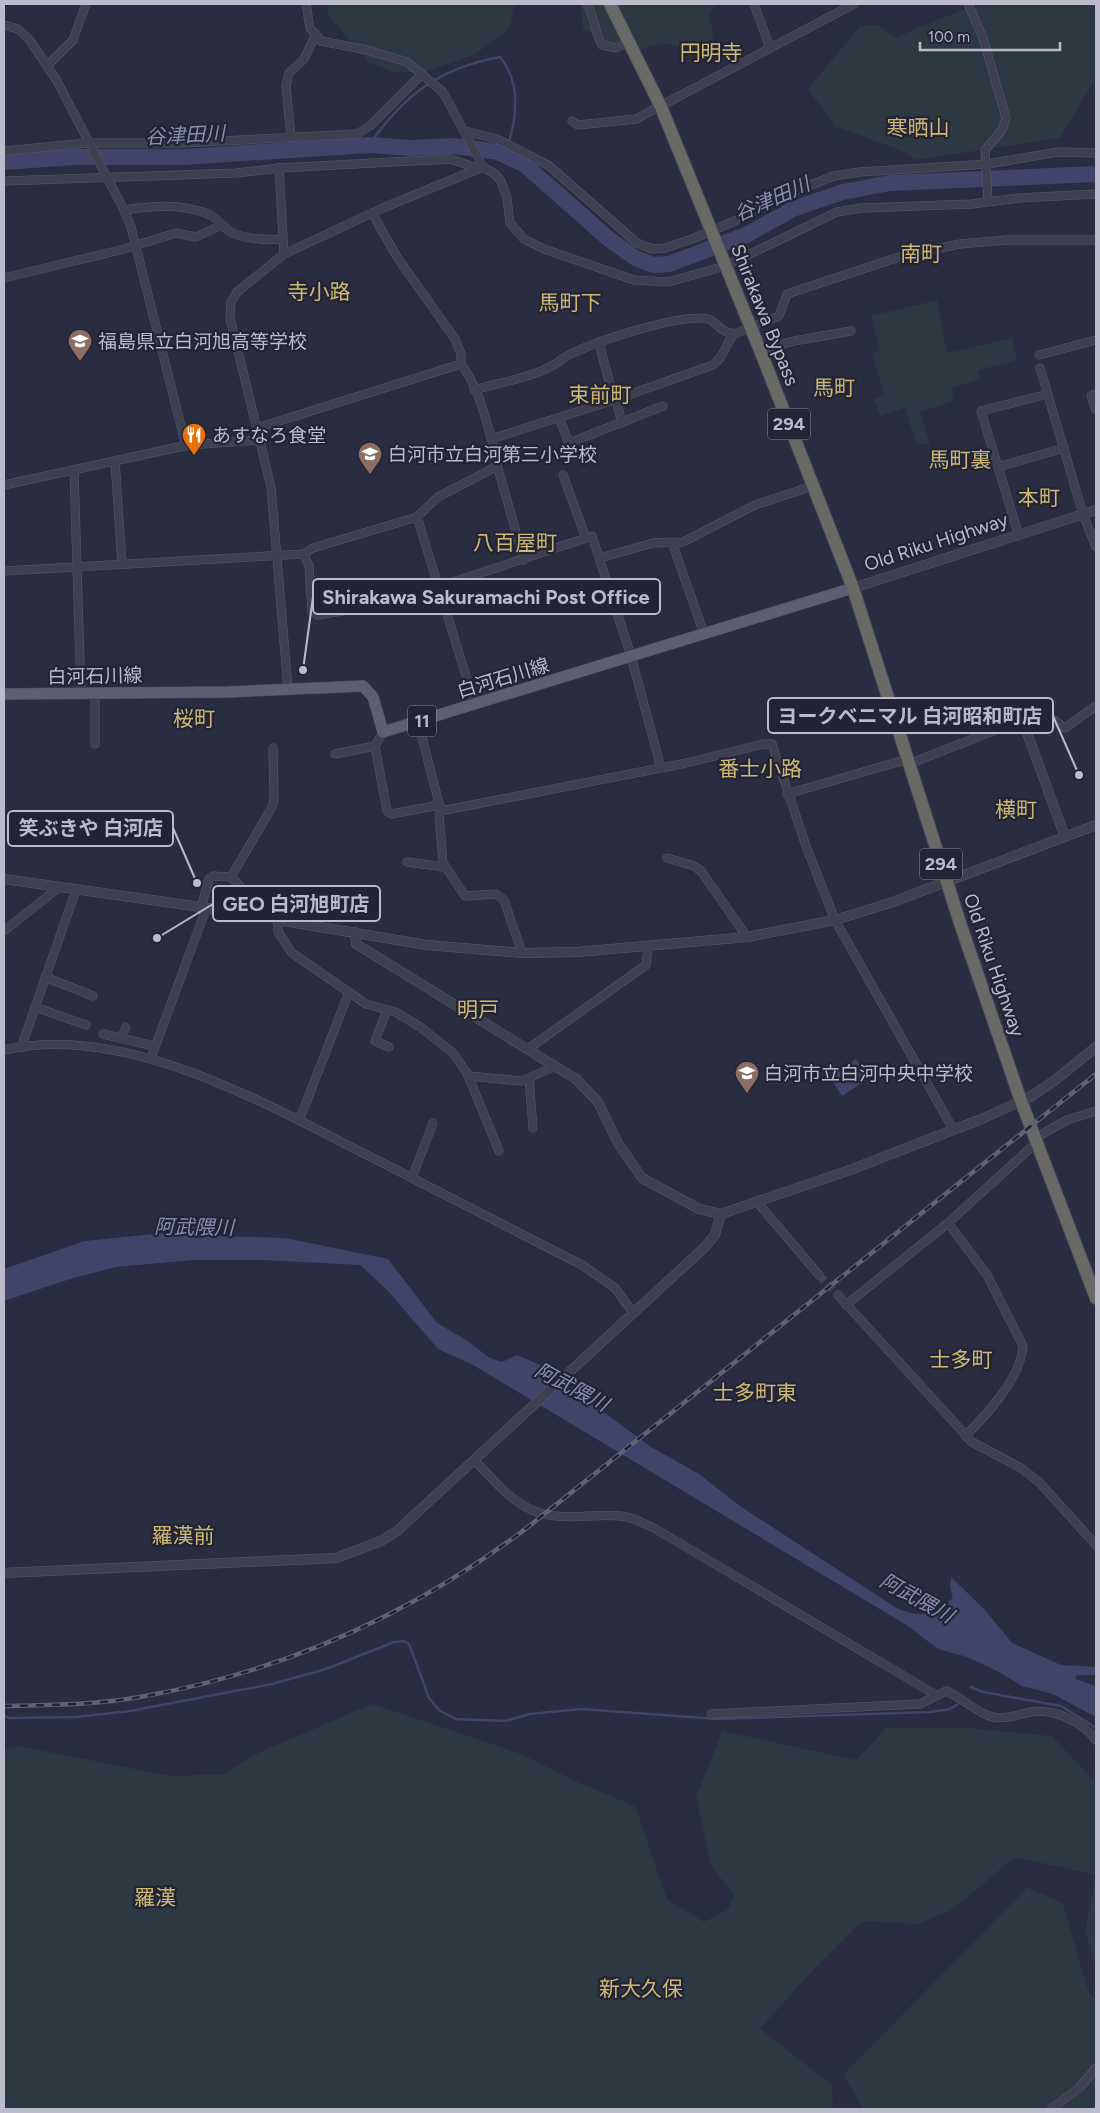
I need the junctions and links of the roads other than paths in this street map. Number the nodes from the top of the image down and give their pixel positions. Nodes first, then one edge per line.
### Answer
1 (86, 4) edge
2 (306, 4) edge
3 (587, 4) edge
4 (610, 4) edge
5 (754, 4) edge
6 (854, 4) edge
7 (968, 4) edge
8 (4, 25) edge
9 (316, 34) junction
10 (629, 42) junction
11 (770, 48) junction
12 (47, 66) junction
13 (425, 75) junction
14 (661, 107) junction
15 (572, 122) dead end
16 (465, 131) junction
17 (291, 137) junction
18 (90, 146) junction
19 (4, 151) edge
20 (1096, 153) edge
21 (480, 167) junction
22 (985, 167) junction
23 (279, 168) junction
24 (107, 177) junction
25 (4, 181) edge
26 (1096, 194) edge
27 (988, 200) junction
28 (124, 210) junction
29 (372, 213) junction
30 (222, 225) junction
31 (712, 233) junction
32 (282, 240) junction
33 (1096, 240) edge
34 (135, 244) junction
35 (284, 254) junction
36 (724, 264) junction
37 (4, 278) edge
38 (750, 328) junction
39 (851, 331) dead end
40 (734, 334) junction
41 (1096, 340) edge
42 (599, 343) junction
43 (760, 350) junction
44 (1039, 355) dead end
45 (461, 364) junction
46 (1040, 368) dead end
47 (474, 390) junction
48 (1048, 394) junction
49 (1096, 394) edge
50 (615, 400) junction
51 (663, 406) dead end
52 (1096, 410) edge
53 (559, 418) junction
54 (622, 422) junction
55 (257, 428) junction
56 (491, 438) junction
57 (260, 440) junction
58 (186, 446) junction
59 (1064, 448) junction
60 (115, 461) junction
61 (497, 465) junction
62 (998, 467) junction
63 (74, 470) junction
64 (563, 475) dead end
65 (4, 485) edge
66 (813, 486) junction
67 (1096, 510) edge
68 (1084, 514) junction
69 (416, 517) junction
70 (1019, 536) junction
71 (586, 538) junction
72 (672, 542) junction
73 (1096, 547) edge
74 (304, 554) junction
75 (278, 556) junction
76 (600, 558) junction
77 (524, 560) junction
78 (122, 564) junction
79 (75, 567) junction
80 (4, 571) edge
81 (439, 587) junction
82 (853, 588) junction
83 (704, 634) junction
84 (630, 656) junction
85 (288, 689) junction
86 (4, 694) edge
87 (81, 694) junction
88 (95, 694) junction
89 (474, 705) junction
90 (1096, 706) edge
91 (1022, 719) junction
92 (418, 722) junction
93 (383, 732) junction
94 (95, 744) dead end
95 (375, 746) junction
96 (273, 748) dead end
97 (335, 754) dead end
98 (908, 762) junction
99 (660, 768) junction
100 (788, 794) junction
101 (441, 808) junction
102 (1096, 825) edge
103 (1065, 837) junction
104 (667, 858) dead end
105 (407, 862) dead end
106 (445, 867) junction
107 (231, 877) junction
108 (4, 879) edge
109 (947, 881) junction
110 (58, 888) junction
111 (76, 890) junction
112 (204, 909) junction
113 (275, 919) junction
114 (835, 920) junction
115 (4, 930) edge
116 (355, 932) junction
117 (747, 936) junction
118 (648, 947) junction
119 (522, 953) junction
120 (45, 977) junction
121 (349, 992) junction
122 (93, 996) dead end
123 (35, 1007) junction
124 (387, 1010) junction
125 (86, 1025) dead end
126 (126, 1027) dead end
127 (104, 1034) dead end
128 (121, 1038) junction
129 (154, 1046) junction
130 (389, 1047) dead end
131 (1096, 1047) edge
132 (21, 1048) junction
133 (528, 1049) junction
134 (4, 1050) edge
135 (151, 1058) junction
136 (556, 1066) junction
137 (469, 1076) junction
138 (529, 1078) junction
139 (1021, 1101) junction
140 (1096, 1111) edge
141 (299, 1121) junction
142 (433, 1122) dead end
143 (532, 1128) dead end
144 (953, 1129) junction
145 (1036, 1140) junction
146 (499, 1151) dead end
147 (412, 1178) junction
148 (758, 1203) junction
149 (721, 1214) junction
150 (948, 1223) junction
151 (819, 1274) tunnel mouth
152 (838, 1295) tunnel mouth
153 (1096, 1298) edge
154 (846, 1305) junction
155 (634, 1313) junction
156 (965, 1436) junction
157 (475, 1461) junction
158 (1096, 1545) edge
159 (4, 1573) edge
160 (936, 1695) junction
161 (711, 1714) dead end
162 (1096, 1740) edge
163 (1096, 2068) edge
164 (1051, 2109) edge

1 - 12 street
2 - 9 street
3 - 10 street
4 - 10 highway, Shirakawa Bypass / 294
5 - 11 street
6 - 11 street
7 - 22 street
8 - 12 street
9 - 13 street
9 - 17 street
10 - 14 highway, Shirakawa Bypass / 294
11 - 14 street
12 - 18 street
13 - 16 street
13 - 17 street
14 - 15 street
14 - 31 highway, Shirakawa Bypass / 294
16 - 21 street
16 - 31 street
17 - 18 street
18 - 19 street
18 - 24 street
20 - 22 street
21 - 23 street
21 - 29 street
21 - 36 street
22 - 27 street
22 - 31 street
23 - 24 street
23 - 32 street
24 - 25 street
24 - 28 street
26 - 27 street
27 - 36 street
28 - 30 street
28 - 34 street
29 - 35 street
29 - 45 street
30 - 32 street
30 - 34 street
31 - 36 highway, Shirakawa Bypass / 294
32 - 35 street
33 - 38 street
34 - 37 street
34 - 58 street
35 - 55 street
36 - 38 highway, Shirakawa Bypass / 294
38 - 40 street
38 - 43 highway, Shirakawa Bypass / 294
39 - 43 street
40 - 42 street
40 - 50 street
41 - 44 street
42 - 47 street
42 - 50 street
43 - 66 highway, Shirakawa Bypass / 294
45 - 47 street
45 - 55 street
46 - 48 street
47 - 56 street
48 - 59 street
48 - 62 street
49 - 52 street
50 - 53 street
50 - 54 street
51 - 54 street
53 - 54 street
53 - 56 street
55 - 57 street
56 - 61 street
57 - 58 street
57 - 75 street
58 - 60 street
59 - 62 street
59 - 68 street
60 - 63 street
60 - 78 street
61 - 69 street
61 - 77 street
62 - 70 street
63 - 65 street
63 - 79 street
64 - 71 street
66 - 72 street
66 - 82 highway, Shirakawa Bypass / 294
67 - 68 street, Old Riku Highway
68 - 70 street, Old Riku Highway
68 - 73 street
69 - 74 street
69 - 81 street
70 - 82 street, Old Riku Highway
71 - 76 street
71 - 77 street
72 - 76 street
72 - 83 street
74 - 75 street
74 - 81 street
75 - 78 street
75 - 85 street
76 - 84 street
77 - 81 street
78 - 79 street
79 - 80 street
79 - 87 street
81 - 89 street
82 - 83 main road, 白河石川線 / 11
82 - 98 highway, Old Riku Highway / 294
83 - 84 main road, 白河石川線 / 11
84 - 89 main road, 白河石川線 / 11
84 - 99 street
85 - 88 main road, 白河石川線 / 11
85 - 93 main road, 白河石川線 / 11
86 - 87 main road, 白河石川線 / 11
87 - 88 main road, 白河石川線 / 11
88 - 94 street
89 - 92 main road, 白河石川線 / 11
90 - 91 street
91 - 98 street
91 - 103 street
92 - 93 main road, 白河石川線 / 11
92 - 101 street
93 - 95 street
95 - 97 street
95 - 101 street
96 - 107 street
98 - 100 street
98 - 109 highway, Old Riku Highway / 294
99 - 100 street
99 - 101 street
100 - 114 street
101 - 106 street
102 - 103 street
103 - 109 street
104 - 117 street
105 - 106 street
106 - 119 street
107 - 112 street
107 - 113 street
108 - 110 street
109 - 114 street
109 - 139 highway, Old Riku Highway / 294
110 - 111 street
110 - 115 street
111 - 112 street
111 - 120 street
112 - 113 street
112 - 129 street
113 - 116 street
113 - 121 street
114 - 117 street
114 - 144 street
116 - 119 street
116 - 133 street
117 - 118 street
118 - 119 street
118 - 133 street
120 - 122 street
120 - 123 street
121 - 124 street
121 - 141 street
123 - 125 street
123 - 132 street
124 - 130 street
124 - 137 street
126 - 128 street
127 - 128 street
128 - 129 street
129 - 135 street
131 - 139 street
132 - 134 street
132 - 135 street
133 - 136 street
135 - 141 street
136 - 138 street
136 - 149 street
137 - 138 street
137 - 146 street
138 - 143 street
139 - 144 street
139 - 145 highway, Old Riku Highway / 294
140 - 145 street
141 - 147 street
142 - 147 street
144 - 148 street
145 - 150 street
145 - 153 highway, 294
147 - 155 street
148 - 149 street
148 - 151 street
149 - 155 street
150 - 154 street
150 - 156 street
152 - 154 street
154 - 156 street
155 - 157 street
156 - 158 street
157 - 159 street
157 - 160 street
160 - 161 street
160 - 162 street
163 - 164 street

